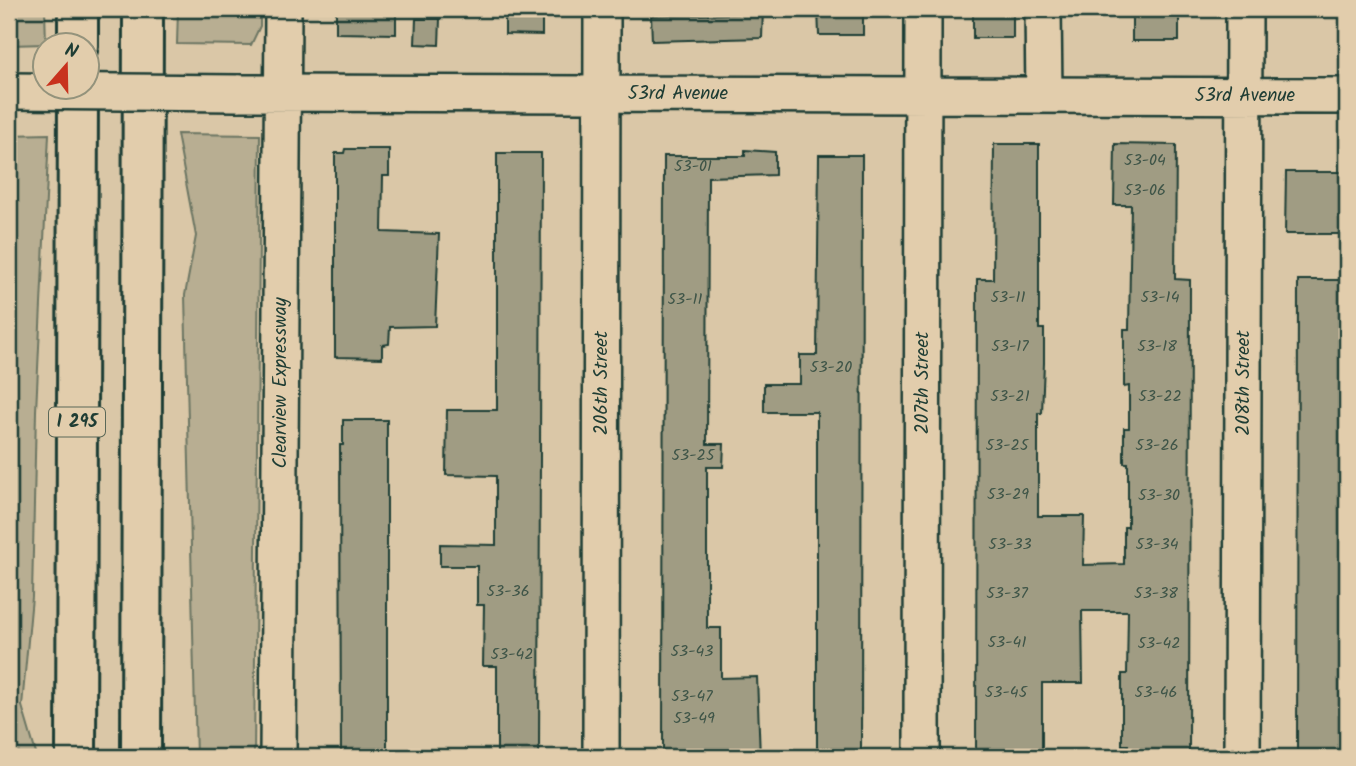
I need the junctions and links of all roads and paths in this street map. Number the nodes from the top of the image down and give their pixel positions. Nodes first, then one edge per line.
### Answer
1 (78, 9) edge
2 (143, 9) edge
3 (283, 9) edge
4 (602, 9) edge
5 (923, 9) edge
6 (1043, 9) edge
7 (1244, 9) edge
8 (78, 32) edge
9 (9, 91) edge
10 (284, 93) junction
11 (602, 94) junction
12 (923, 95) junction
13 (1044, 95) junction
14 (1244, 96) junction
15 (1347, 96) edge
16 (78, 102) edge
17 (76, 757) edge
18 (141, 757) edge
19 (278, 757) edge
20 (601, 757) edge
21 (922, 757) edge
22 (1242, 757) edge

1 - 8 highway
2 - 18 highway
3 - 10 street, Clearview Expressway
4 - 11 street, 206th Street
5 - 12 street, 207th Street
6 - 13 street
7 - 14 street, 208th Street
9 - 10 street, 53rd Avenue, bridge
10 - 11 street, 53rd Avenue
10 - 19 street, Clearview Expressway
11 - 12 street, 53rd Avenue
11 - 20 street, 206th Street
12 - 13 street, 53rd Avenue
12 - 21 street, 207th Street
13 - 14 street, 53rd Avenue
14 - 15 street, 53rd Avenue
14 - 22 street, 208th Street
16 - 17 highway, I 295

